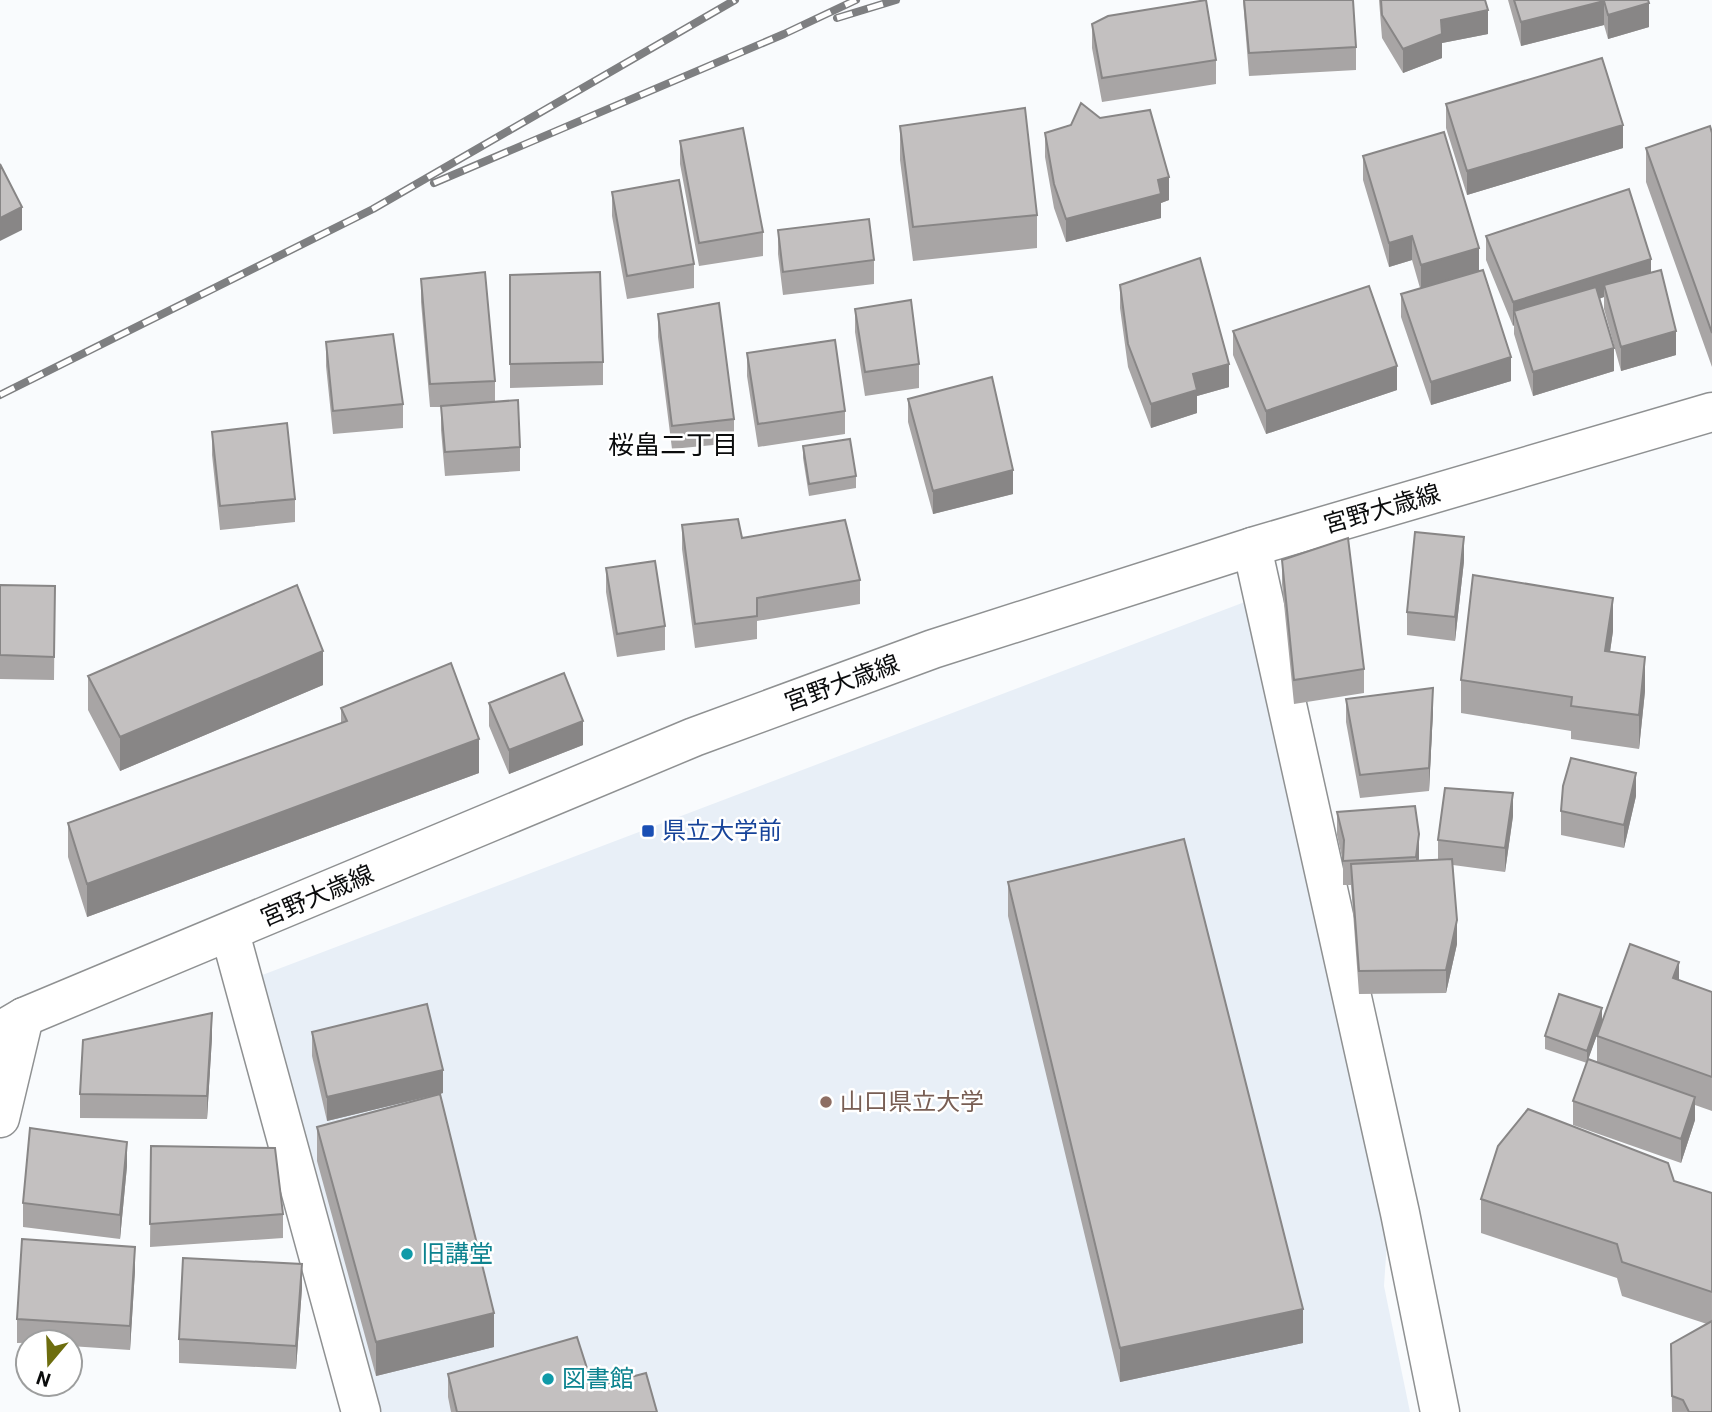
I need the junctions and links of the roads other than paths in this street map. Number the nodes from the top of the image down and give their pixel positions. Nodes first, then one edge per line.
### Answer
1 (1712, 412) edge
2 (1252, 547) junction
3 (230, 933) junction
4 (12, 1024) edge
5 (0, 1118) edge
6 (361, 1412) edge
7 (1440, 1412) edge

1 - 2 main road, 宮野大歳線
2 - 3 main road, 宮野大歳線
2 - 7 main road
3 - 4 main road, 宮野大歳線
3 - 6 main road
4 - 5 main road

